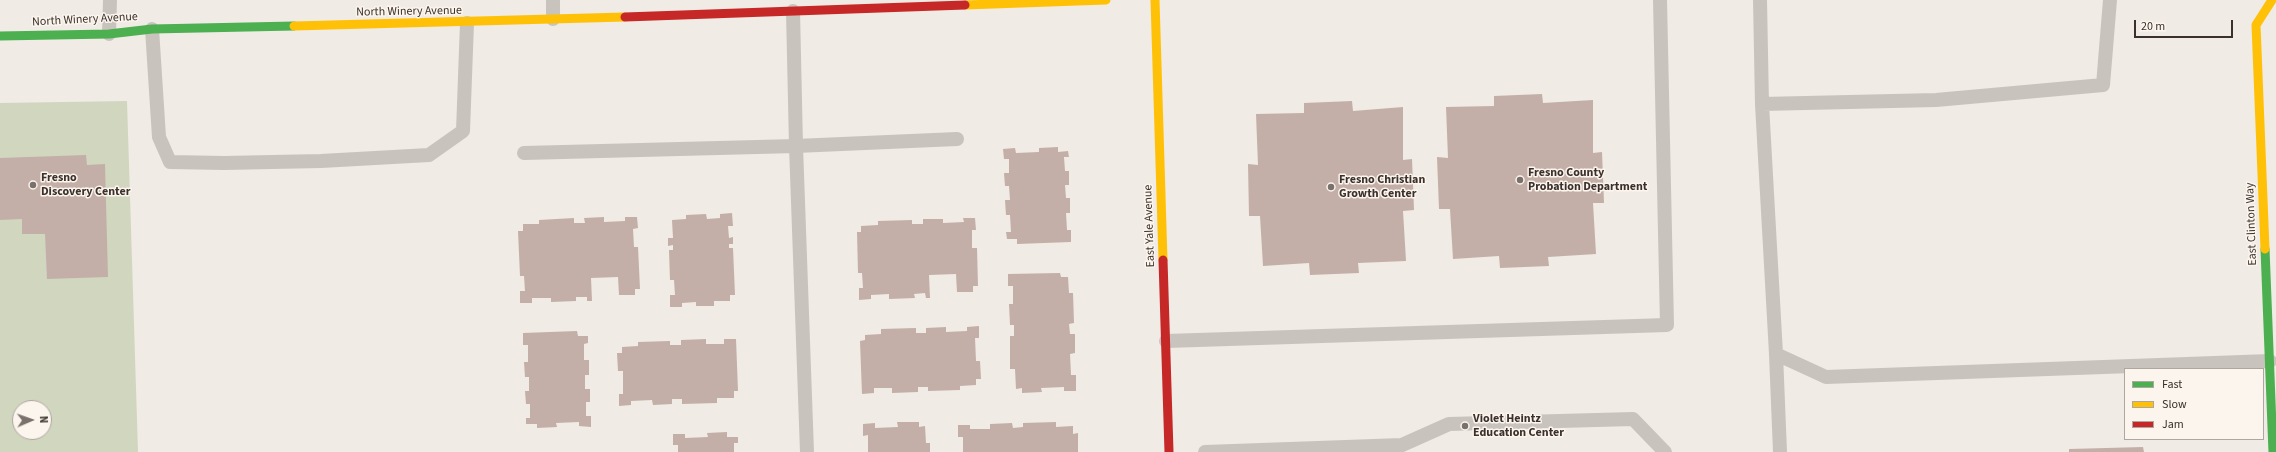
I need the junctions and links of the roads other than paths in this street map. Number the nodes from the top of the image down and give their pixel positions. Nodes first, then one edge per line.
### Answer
1 (110, 0) edge
2 (553, 0) edge
3 (1106, 0) edge
4 (1155, 0) edge
5 (1660, 0) edge
6 (1760, 0) edge
7 (2110, 0) edge
8 (2272, 0) edge
9 (1067, 1) edge
10 (799, 7) edge
11 (553, 19) junction
12 (467, 23) junction
13 (152, 29) junction
14 (110, 34) junction
15 (0, 36) edge
16 (1762, 104) junction
17 (957, 138) dead end
18 (796, 146) junction
19 (524, 153) dead end
20 (1166, 341) junction
21 (1776, 354) junction
22 (2270, 361) junction
23 (806, 452) edge
24 (1169, 452) edge
25 (1205, 452) edge
26 (1665, 452) edge
27 (1780, 452) edge
28 (2273, 452) edge

1 - 14 lane
2 - 11 lane
3 - 9 street, North Winery Avenue
4 - 20 street, East Yale Avenue
5 - 20 lane
6 - 16 lane
7 - 16 lane
8 - 22 street, East Clinton Way
9 - 10 street, North Winery Avenue
10 - 11 street, North Winery Avenue
10 - 18 lane
11 - 12 street, North Winery Avenue
12 - 13 street, North Winery Avenue
12 - 13 lane
13 - 14 street, North Winery Avenue
14 - 15 street, North Winery Avenue
16 - 21 lane
17 - 18 lane
18 - 19 lane
18 - 23 lane
20 - 24 street, East Yale Avenue
21 - 22 lane
21 - 27 lane
22 - 28 street, East Clinton Way
25 - 26 lane

